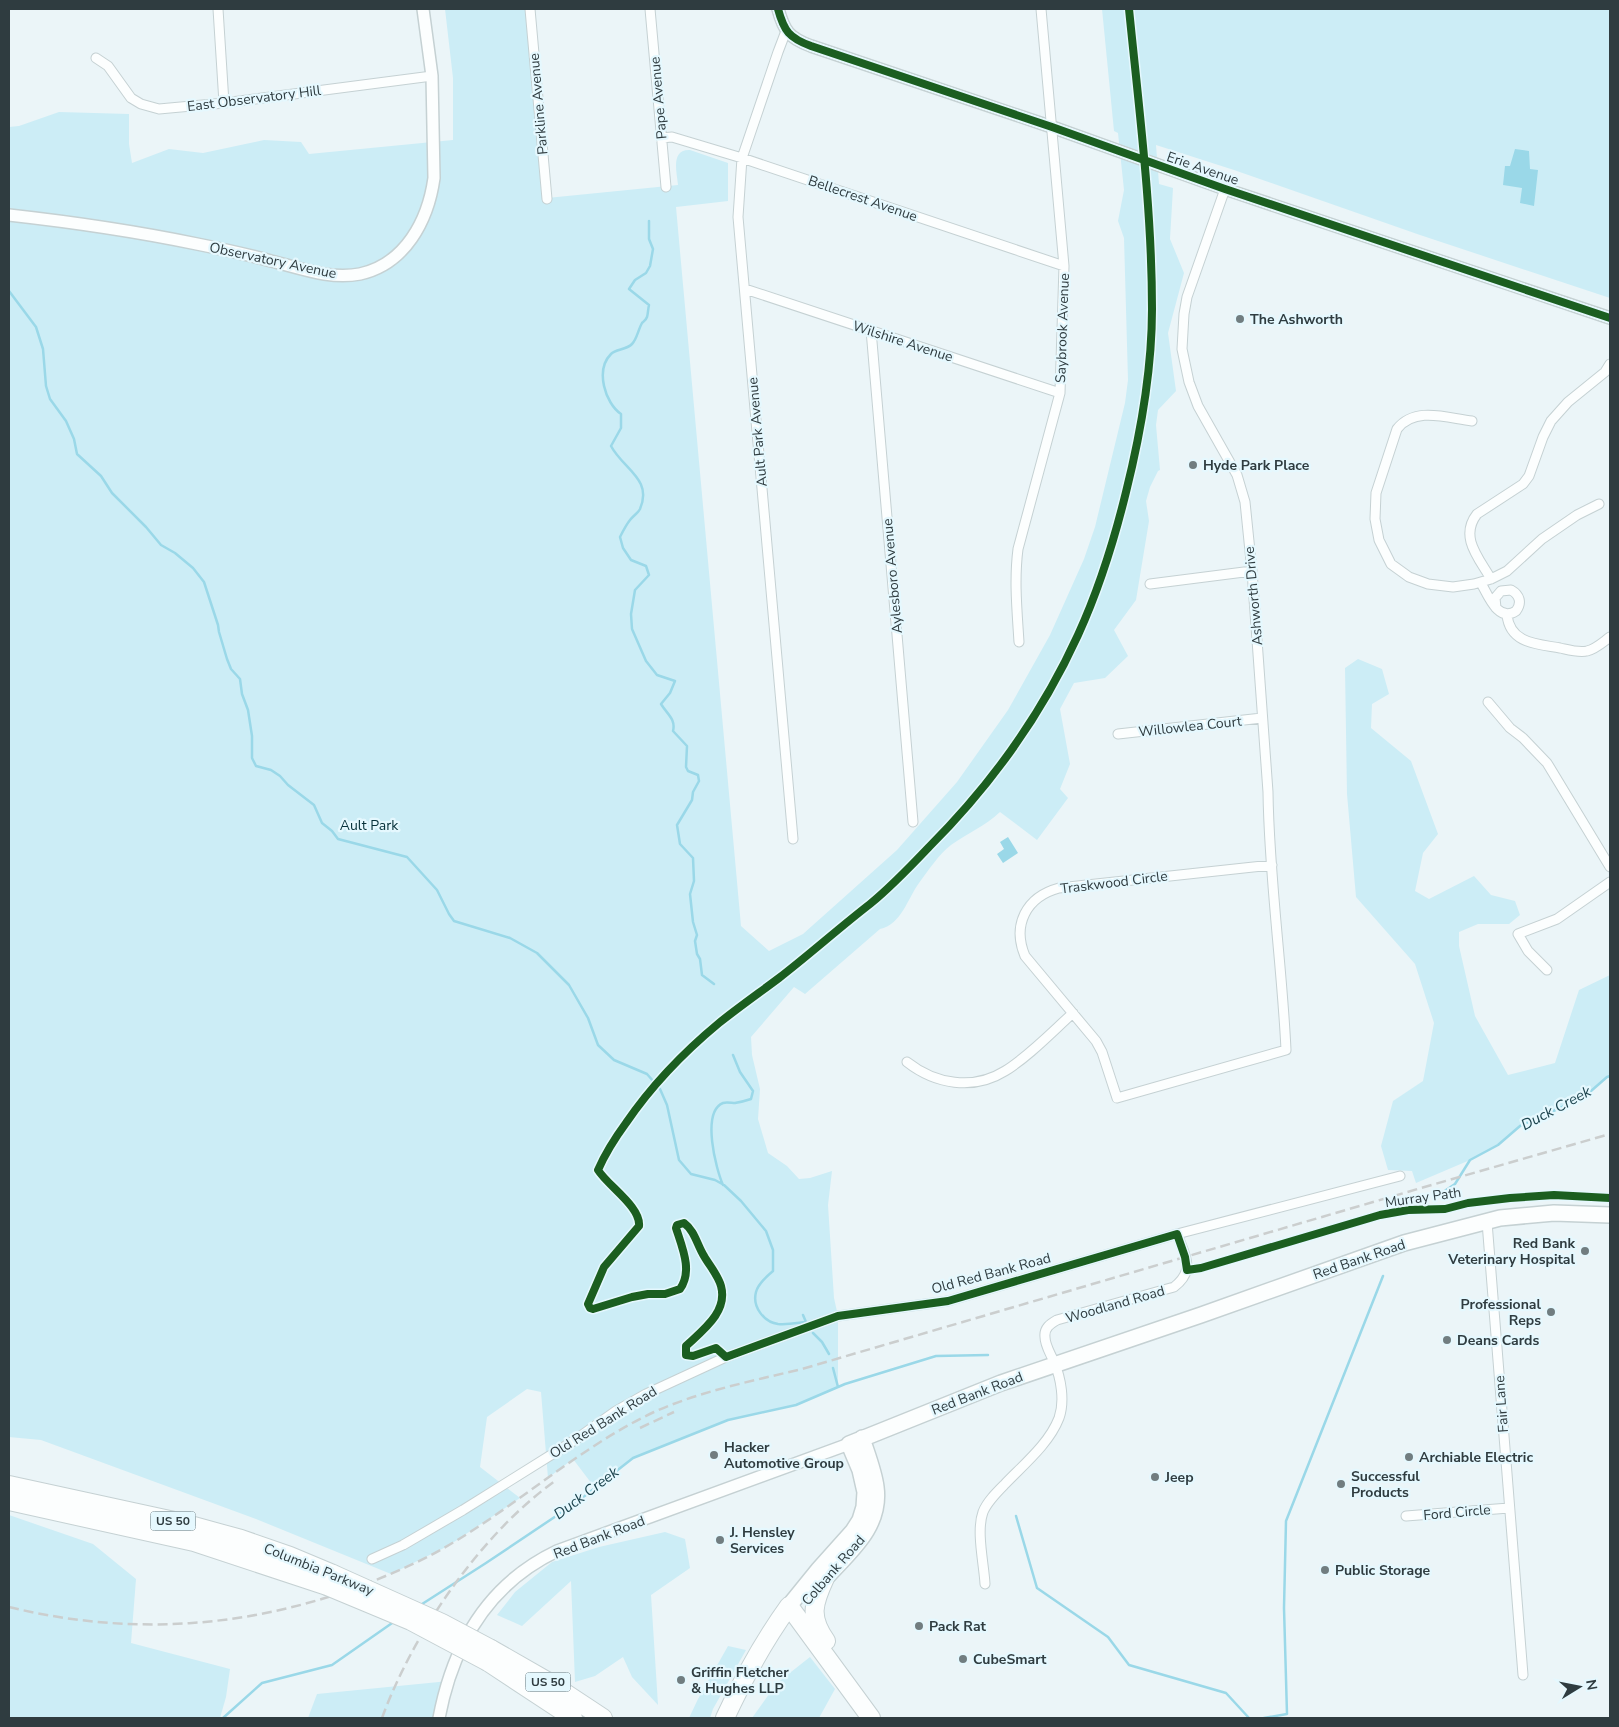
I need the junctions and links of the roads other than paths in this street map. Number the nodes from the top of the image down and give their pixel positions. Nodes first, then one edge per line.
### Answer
1 (218, 9) edge
2 (423, 9) edge
3 (530, 9) edge
4 (650, 9) edge
5 (778, 9) edge
6 (1041, 9) edge
7 (786, 32) junction
8 (96, 58) dead end
9 (432, 76) junction
10 (224, 103) junction
11 (1052, 127) junction
12 (661, 138) junction
13 (742, 158) junction
14 (666, 187) dead end
15 (1225, 189) junction
16 (546, 199) dead end
17 (9, 215) edge
18 (1064, 266) junction
19 (745, 289) junction
20 (1610, 318) edge
21 (871, 330) junction
22 (1610, 364) edge
23 (1060, 393) junction
24 (1472, 421) dead end
25 (1599, 504) dead end
26 (1252, 571) junction
27 (1501, 574) junction
28 (1491, 579) junction
29 (1481, 583) junction
30 (1150, 584) dead end
31 (1511, 590) junction
32 (1496, 608) junction
33 (1507, 615) junction
34 (1610, 637) edge
35 (1019, 642) dead end
36 (1488, 702) dead end
37 (1262, 718) junction
38 (1118, 734) dead end
39 (913, 822) dead end
40 (792, 839) dead end
41 (1272, 865) junction
42 (1610, 867) edge
43 (1610, 882) edge
44 (1547, 970) dead end
45 (1073, 1013) junction
46 (1285, 1023) joint
47 (908, 1062) dead end
48 (1400, 1176) dead end
49 (1610, 1215) edge
50 (1487, 1222) junction
51 (1177, 1234) junction
52 (1055, 1364) junction
53 (855, 1441) junction
54 (9, 1485) edge
55 (9, 1501) edge
56 (1509, 1508) junction
57 (1406, 1516) dead end
58 (372, 1559) dead end
59 (825, 1578) junction
60 (330, 1580) junction
61 (986, 1584) dead end
62 (792, 1610) junction
63 (490, 1656) junction
64 (1523, 1675) dead end
65 (439, 1718) edge
66 (573, 1718) edge
67 (603, 1718) edge
68 (724, 1718) edge
69 (735, 1718) edge
70 (871, 1718) edge
71 (882, 1718) edge

1 - 10 street
2 - 9 street, Observatory Avenue
3 - 16 street, Parkline Avenue
4 - 12 street, Pape Avenue
5 - 7 street
6 - 11 street, Saybrook Avenue
7 - 11 street, Erie Avenue
7 - 13 street, Ault Park Avenue
8 - 10 street, East Observatory Hill
9 - 10 street, East Observatory Hill
9 - 17 street, Observatory Avenue
11 - 15 street, Erie Avenue
11 - 18 street, Saybrook Avenue
12 - 13 street, Bellecrest Avenue
12 - 14 street, Pape Avenue
13 - 18 street, Bellecrest Avenue
13 - 19 street, Ault Park Avenue
15 - 20 street, Erie Avenue
15 - 26 street, Ashworth Drive
18 - 23 street, Saybrook Avenue
19 - 21 street, Wilshire Avenue
19 - 40 street, Ault Park Avenue
21 - 23 street, Wilshire Avenue
21 - 39 street, Aylesboro Avenue
22 - 28 street
23 - 35 street, Saybrook Avenue
24 - 29 street
25 - 27 street
26 - 30 street
26 - 37 street, Ashworth Drive
27 - 28 street
27 - 31 street
28 - 29 street
29 - 32 street
31 - 32 street
31 - 33 street
32 - 33 street
33 - 34 street
36 - 42 street
37 - 38 street, Willowlea Court
37 - 41 street, Ashworth Drive
41 - 45 street, Traskwood Circle
41 - 46 street, Ashworth Drive
43 - 44 street
45 - 46 street, Traskwood Circle
45 - 47 street
48 - 51 street, Old Red Bank Road
49 - 50 highway, Red Bank Road
50 - 52 highway, Red Bank Road
50 - 56 street, Fair Lane
51 - 52 street, Woodland Road
51 - 58 street, Old Red Bank Road
52 - 53 highway, Red Bank Road
52 - 61 street, Woodland Road
53 - 59 highway, Colbank Road
53 - 62 highway, Colbank Road
53 - 65 street, Red Bank Road
54 - 60 highway, Columbia Parkway / US 50
55 - 60 highway, Columbia Parkway / US 50
56 - 57 street, Ford Circle
56 - 64 street, Fair Lane
59 - 62 highway, Colbank Road
59 - 71 highway
60 - 63 highway, Columbia Parkway / US 50, bridge
62 - 68 highway
62 - 69 highway
62 - 70 highway
63 - 66 highway, Columbia Parkway / US 50
63 - 67 highway, Columbia Parkway / US 50

